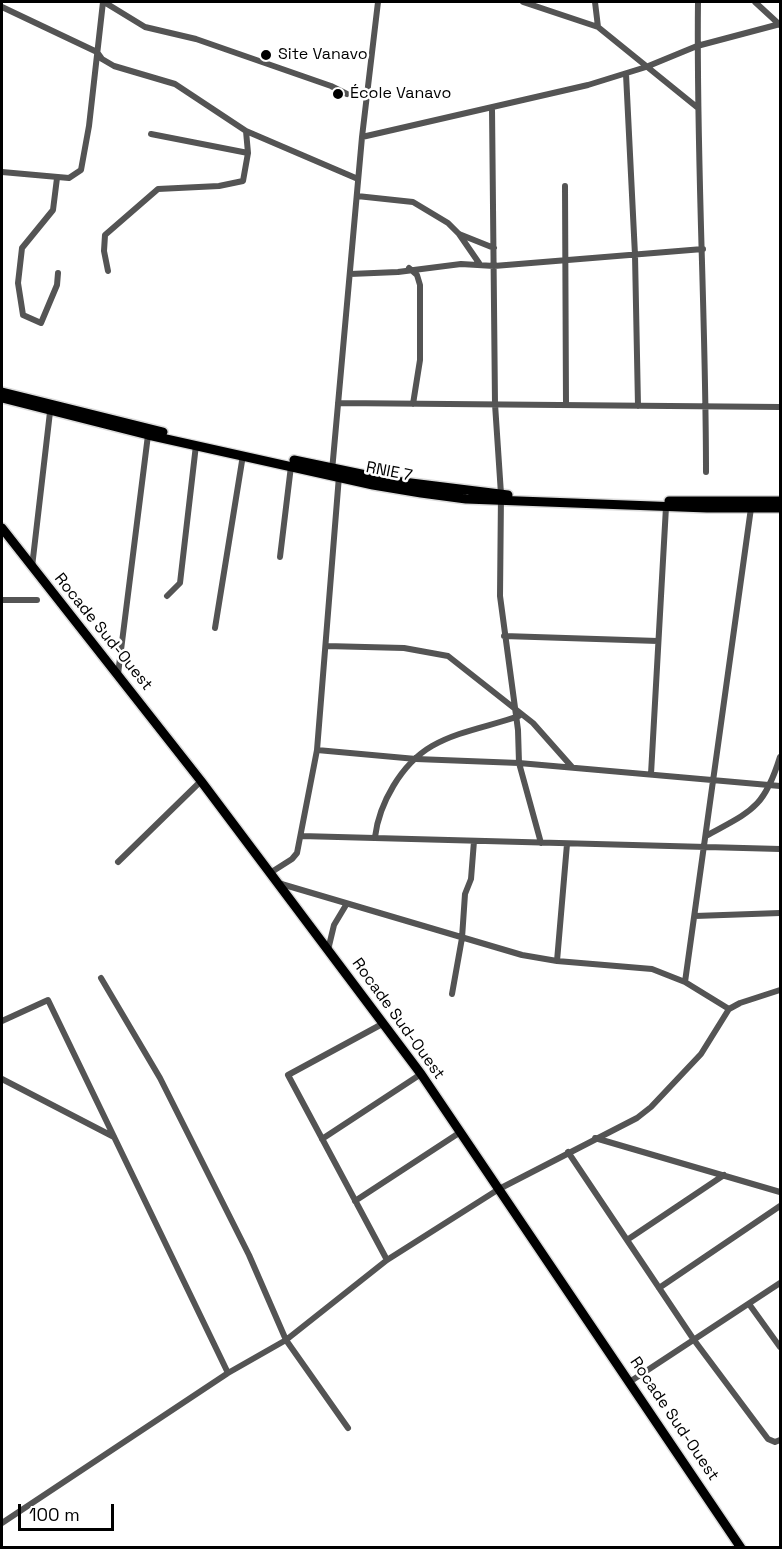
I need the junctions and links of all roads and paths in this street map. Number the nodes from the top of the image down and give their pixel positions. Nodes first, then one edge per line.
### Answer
1 (103, 2) edge
2 (378, 2) edge
3 (523, 2) edge
4 (595, 2) edge
5 (698, 2) edge
6 (755, 2) edge
7 (2, 7) edge
8 (780, 24) edge
9 (598, 27) junction
10 (697, 46) junction
11 (97, 52) junction
12 (646, 67) junction
13 (626, 74) junction
14 (347, 94) dead end
15 (492, 108) junction
16 (698, 108) junction
17 (246, 131) junction
18 (151, 134) dead end
19 (362, 137) junction
20 (248, 153) junction
21 (2, 172) edge
22 (57, 178) junction
23 (358, 179) junction
24 (565, 186) dead end
25 (357, 196) junction
26 (459, 234) junction
27 (494, 248) junction
28 (703, 249) junction
29 (635, 255) junction
30 (566, 260) junction
31 (479, 263) junction
32 (494, 266) junction
33 (410, 268) junction
34 (108, 271) dead end
35 (58, 273) dead end
36 (350, 274) junction
37 (2, 392) edge
38 (2, 398) edge
39 (338, 403) junction
40 (413, 404) junction
41 (495, 404) junction
42 (566, 405) junction
43 (639, 406) junction
44 (706, 407) junction
45 (780, 407) edge
46 (50, 412) junction
47 (148, 435) junction
48 (196, 445) junction
49 (243, 454) junction
50 (291, 466) junction
51 (706, 472) dead end
52 (334, 473) junction
53 (501, 497) junction
54 (780, 501) edge
55 (666, 507) junction
56 (751, 508) junction
57 (780, 508) edge
58 (3, 532) edge
59 (279, 557) dead end
60 (32, 568) junction
61 (167, 596) dead end
62 (2, 600) edge
63 (38, 600) dead end
64 (215, 628) dead end
65 (504, 636) junction
66 (658, 641) junction
67 (326, 646) junction
68 (118, 674) junction
69 (514, 706) junction
70 (523, 714) junction
71 (516, 717) junction
72 (317, 750) junction
73 (780, 757) edge
74 (416, 759) junction
75 (519, 763) junction
76 (572, 767) junction
77 (651, 774) junction
78 (714, 779) junction
79 (201, 781) junction
80 (771, 786) junction
81 (780, 786) edge
82 (301, 836) junction
83 (706, 836) junction
84 (375, 837) junction
85 (474, 841) junction
86 (541, 843) junction
87 (567, 844) junction
88 (704, 848) junction
89 (780, 849) edge
90 (118, 862) dead end
91 (270, 873) junction
92 (277, 883) junction
93 (345, 905) junction
94 (780, 913) edge
95 (695, 916) junction
96 (462, 938) junction
97 (328, 950) junction
98 (557, 962) junction
99 (101, 978) dead end
100 (685, 982) junction
101 (780, 990) edge
102 (452, 994) dead end
103 (729, 1009) junction
104 (2, 1021) edge
105 (384, 1023) junction
106 (421, 1074) junction
107 (2, 1079) edge
108 (459, 1132) junction
109 (595, 1137) junction
110 (115, 1138) junction
111 (322, 1139) junction
112 (568, 1152) junction
113 (724, 1176) junction
114 (499, 1189) junction
115 (780, 1192) edge
116 (355, 1201) junction
117 (780, 1206) edge
118 (627, 1240) junction
119 (387, 1260) junction
120 (780, 1283) edge
121 (659, 1288) junction
122 (749, 1304) junction
123 (286, 1340) junction
124 (694, 1340) junction
125 (780, 1347) edge
126 (228, 1373) junction
127 (631, 1381) junction
128 (348, 1428) dead end
129 (780, 1440) edge
130 (2, 1523) edge
131 (741, 1548) edge

1 - 11 street
1 - 14 street
2 - 19 street
3 - 9 street
4 - 9 street
5 - 10 street
6 - 8 street
7 - 11 street
8 - 10 street
9 - 12 street
10 - 12 street
10 - 16 street
11 - 17 street
11 - 22 street
12 - 13 street
12 - 16 street
13 - 15 street
13 - 29 street
15 - 19 street
15 - 27 street
16 - 28 street
17 - 20 street
17 - 23 street
18 - 20 street
19 - 23 street
20 - 34 street
21 - 22 street
22 - 35 street
23 - 25 street
24 - 30 street
25 - 26 street
25 - 36 street
26 - 27 street
26 - 31 street
27 - 32 street
28 - 29 street
28 - 44 street
29 - 30 street
29 - 43 street
30 - 32 street
30 - 42 street
31 - 32 street
31 - 33 street
32 - 41 street
33 - 36 street
33 - 40 street
36 - 39 street
37 - 52 main road, RNIE 7 / RNIE 7
38 - 46 main road, RNIE 7 / RNIE 7
39 - 40 street
39 - 52 street
40 - 41 street
41 - 42 street
41 - 53 street
42 - 43 street
43 - 44 street
44 - 45 street
44 - 51 street
46 - 47 main road, RNIE 7 / RNIE 7
46 - 60 street
47 - 48 main road, RNIE 7 / RNIE 7
47 - 68 street
48 - 49 main road, RNIE 7 / RNIE 7
48 - 61 street
49 - 50 main road, RNIE 7 / RNIE 7
49 - 64 street
50 - 52 main road, RNIE 7 / RNIE 7
50 - 59 street
52 - 53 main road, RNIE 7 / RNIE 7
52 - 67 street
53 - 54 main road, RNIE 7 / RNIE 7
53 - 55 main road, RNIE 7 / RNIE 7
53 - 65 street
55 - 56 main road, RNIE 7 / RNIE 7
55 - 66 street
56 - 57 main road, RNIE 7 / RNIE 7
56 - 78 street
58 - 60 main road, Rocade Sud-Ouest
60 - 68 main road, Rocade Sud-Ouest
62 - 63 street
65 - 66 street
65 - 69 street
66 - 77 street
67 - 69 street
67 - 72 street
68 - 79 main road, Rocade Sud-Ouest
69 - 70 street
69 - 71 street
70 - 71 street
70 - 76 street
71 - 74 street
71 - 75 street
72 - 74 street
72 - 82 street
73 - 80 street
74 - 75 street
74 - 84 street
75 - 76 street
75 - 86 street
76 - 77 street
77 - 78 street
78 - 80 street
78 - 83 street
79 - 90 street
79 - 91 main road, Rocade Sud-Ouest
80 - 81 street
80 - 83 street
82 - 84 street
82 - 91 street
83 - 88 street
84 - 85 street
85 - 86 street
85 - 96 street
86 - 87 street
87 - 88 street
87 - 98 street
88 - 89 street
88 - 95 street
91 - 92 main road, Rocade Sud-Ouest
92 - 93 street
92 - 97 main road, Rocade Sud-Ouest
93 - 96 street
93 - 97 street
94 - 95 street
95 - 100 street
96 - 98 street
96 - 102 street
97 - 105 main road, Rocade Sud-Ouest
98 - 100 street
99 - 123 street
100 - 103 street
101 - 103 street
103 - 109 street
104 - 110 street
105 - 106 main road, Rocade Sud-Ouest
105 - 111 street
106 - 108 main road, Rocade Sud-Ouest
106 - 111 street
107 - 110 street
108 - 114 main road, Rocade Sud-Ouest
108 - 116 street
109 - 112 street
109 - 113 street
110 - 126 street
111 - 116 street
112 - 114 street
112 - 118 street
113 - 115 street
113 - 118 street
114 - 119 street
114 - 127 main road, Rocade Sud-Ouest
116 - 119 street
117 - 121 street
118 - 121 street
119 - 123 street
120 - 122 street
121 - 124 street
122 - 124 street
122 - 125 street
123 - 126 street
123 - 128 street
124 - 127 street
124 - 129 street
126 - 130 street
127 - 131 main road, Rocade Sud-Ouest

